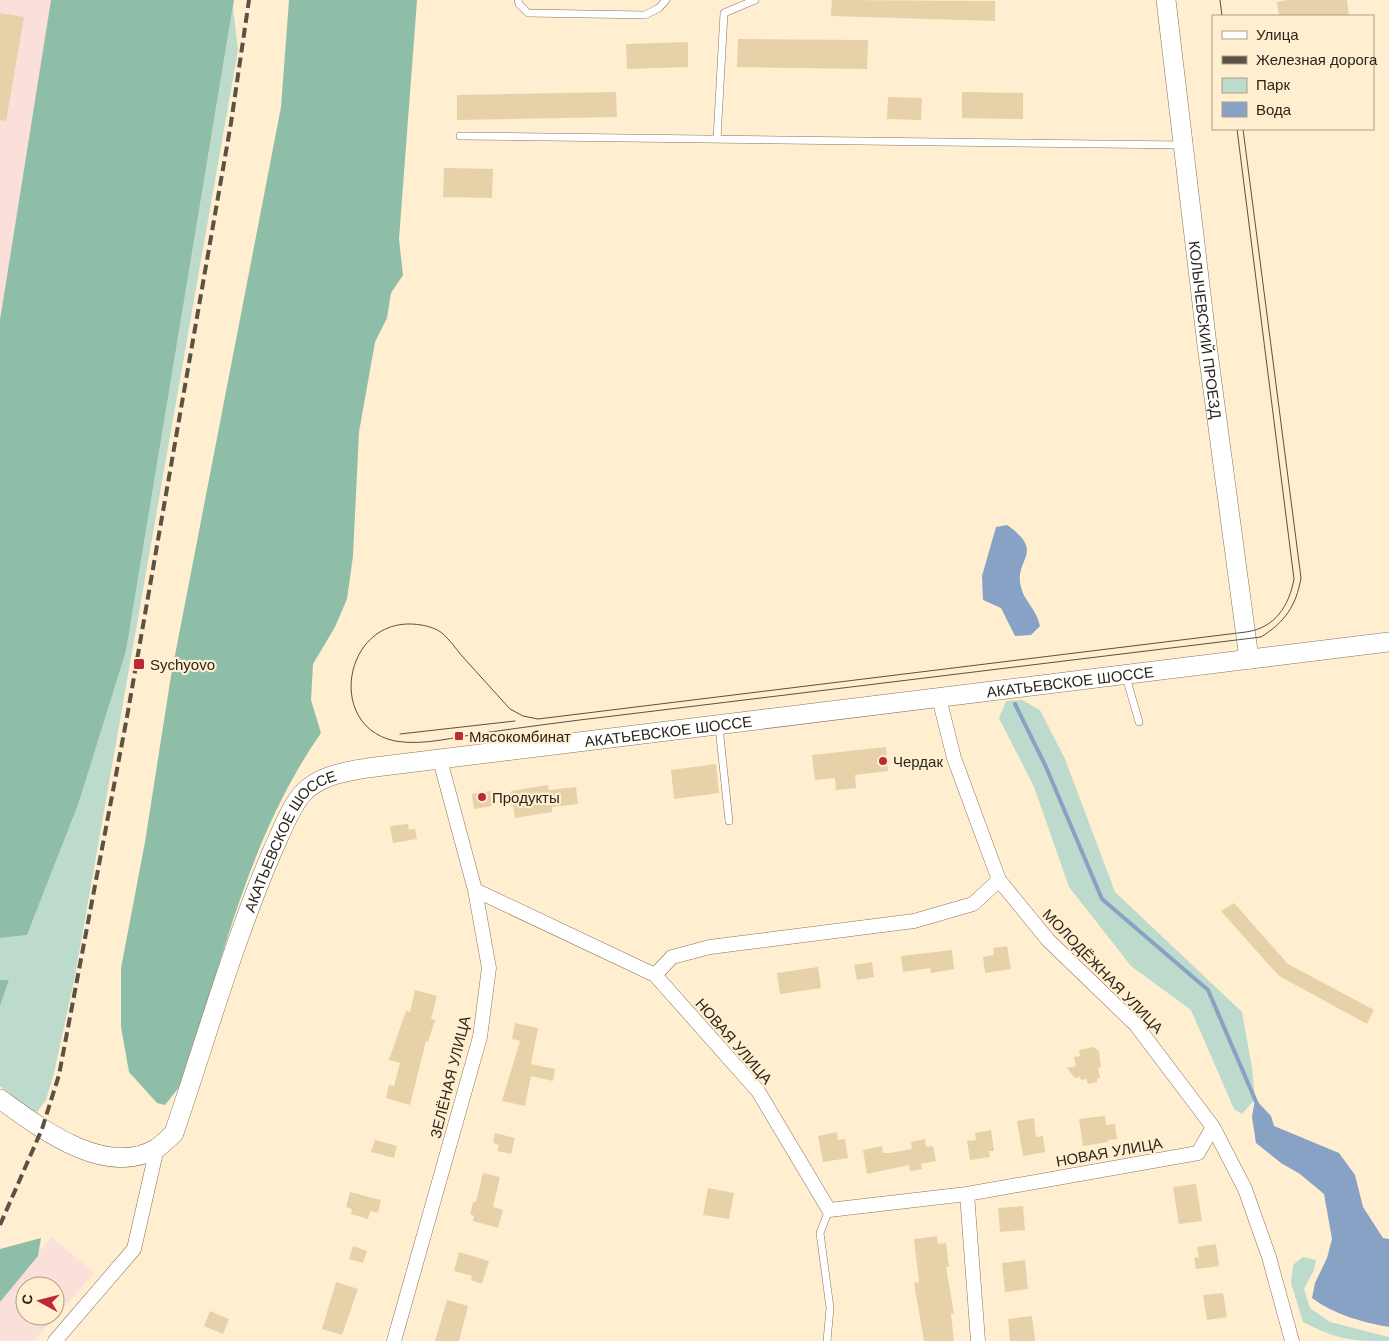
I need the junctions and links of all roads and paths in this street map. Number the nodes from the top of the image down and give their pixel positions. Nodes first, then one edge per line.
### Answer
1 (518, 0) edge
2 (666, 0) edge
3 (755, 0) edge
4 (1166, 0) edge
5 (460, 136) dead end
6 (717, 139) junction
7 (1183, 145) junction
8 (1389, 642) edge
9 (1249, 659) junction
10 (1126, 676) junction
11 (939, 698) junction
12 (1139, 722) dead end
13 (719, 726) junction
14 (440, 760) junction
15 (729, 821) dead end
16 (999, 880) junction
17 (474, 890) junction
18 (654, 975) junction
19 (0, 1099) edge
20 (1213, 1127) junction
21 (157, 1148) junction
22 (967, 1194) junction
23 (830, 1210) junction
24 (1296, 1340) edge
25 (55, 1341) edge
26 (394, 1341) edge
27 (827, 1341) edge
28 (978, 1341) edge

1 - 2 lane
3 - 6 lane
4 - 7 main road, КОЛЫЧЕВСКИЙ ПРОЕЗД
5 - 6 lane
6 - 7 lane
7 - 9 main road, КОЛЫЧЕВСКИЙ ПРОЕЗД
8 - 9 main road, АКАТЬЕВСКОЕ ШОССЕ
9 - 10 main road, АКАТЬЕВСКОЕ ШОССЕ
10 - 11 main road, АКАТЬЕВСКОЕ ШОССЕ
10 - 12 lane
11 - 13 main road, АКАТЬЕВСКОЕ ШОССЕ
11 - 16 street, МОЛОДЁЖНАЯ УЛИЦА
13 - 14 main road, АКАТЬЕВСКОЕ ШОССЕ
13 - 15 lane
14 - 17 street, ЗЕЛЁНАЯ УЛИЦА
14 - 21 main road, АКАТЬЕВСКОЕ ШОССЕ
16 - 18 street
16 - 20 street, МОЛОДЁЖНАЯ УЛИЦА
17 - 18 street, НОВАЯ УЛИЦА
17 - 26 street, ЗЕЛЁНАЯ УЛИЦА
18 - 23 street, НОВАЯ УЛИЦА
19 - 21 main road, АКАТЬЕВСКОЕ ШОССЕ
20 - 22 street, НОВАЯ УЛИЦА
20 - 24 street, МОЛОДЁЖНАЯ УЛИЦА
21 - 25 street
22 - 23 street, НОВАЯ УЛИЦА
22 - 28 street
23 - 27 lane

